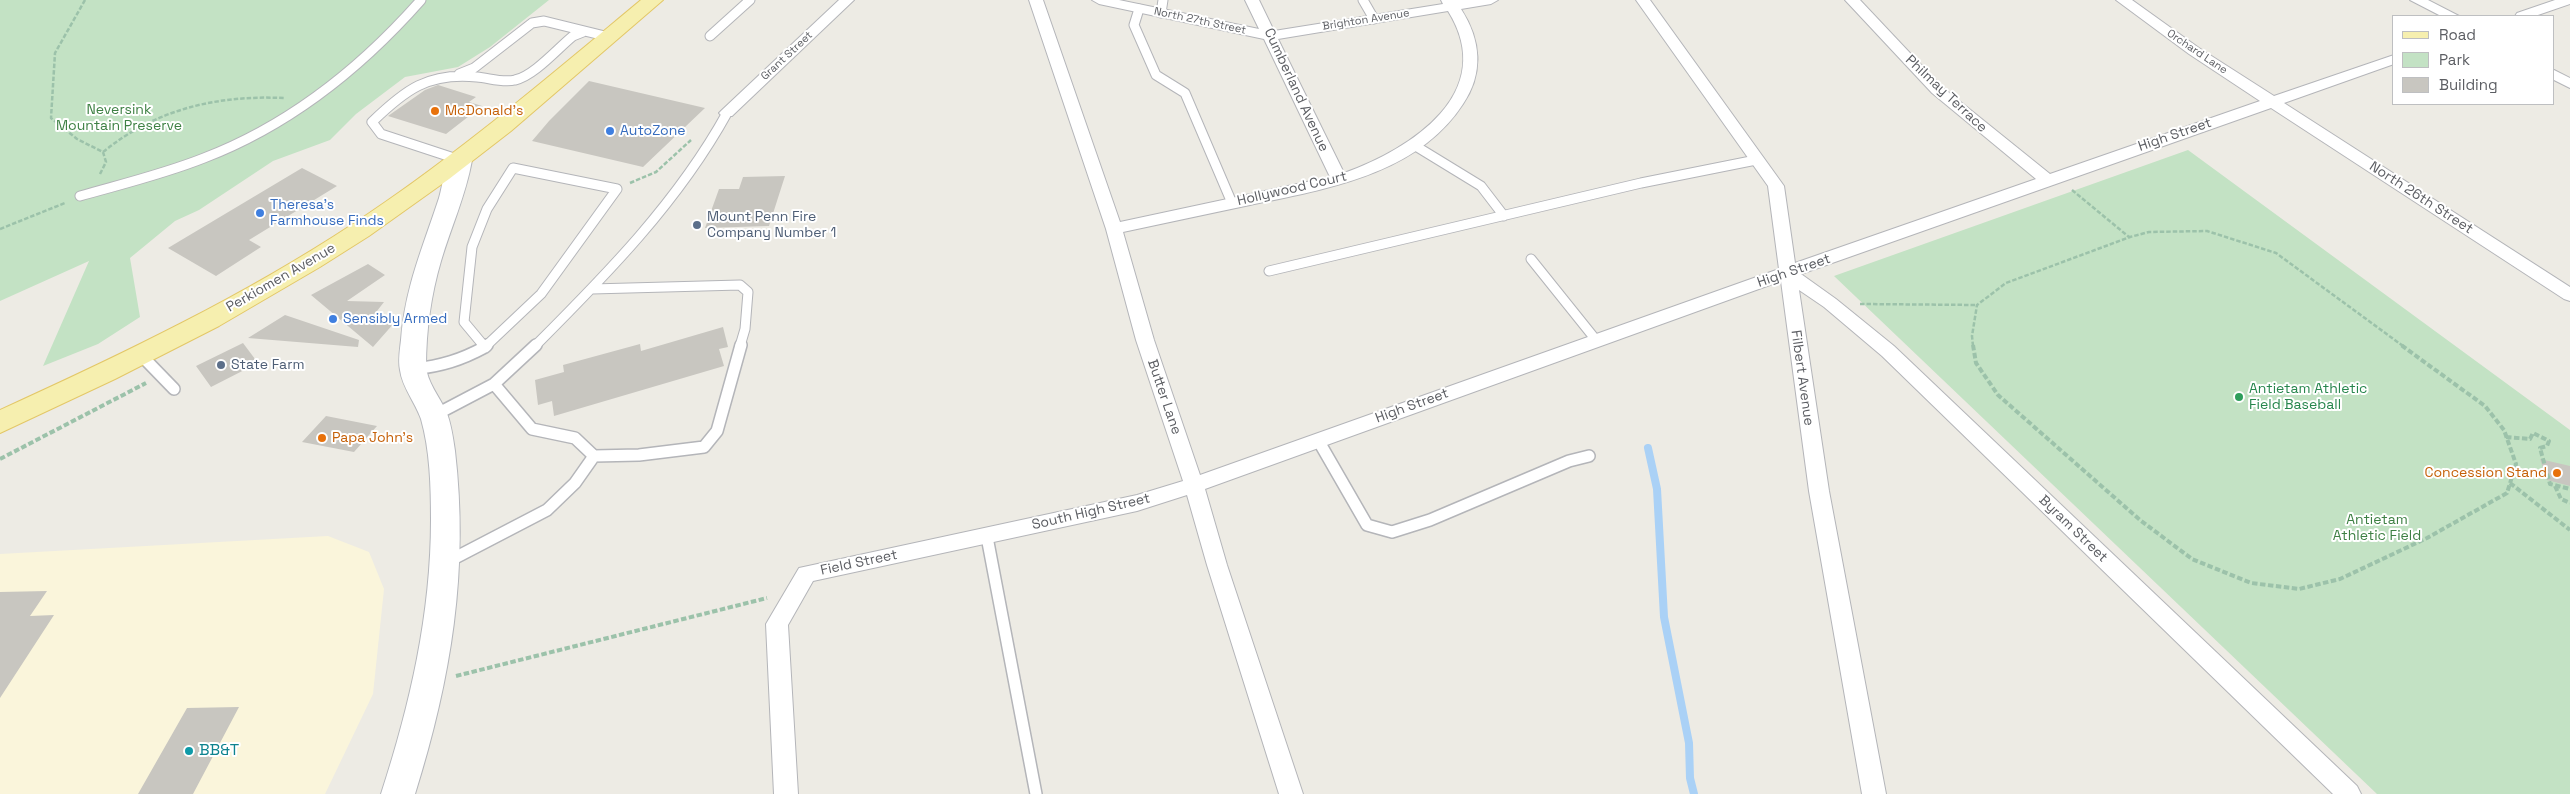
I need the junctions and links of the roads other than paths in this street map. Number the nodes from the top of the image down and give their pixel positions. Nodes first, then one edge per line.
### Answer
1 (421, 0) edge
2 (654, 0) edge
3 (750, 0) edge
4 (847, 0) edge
5 (1036, 0) edge
6 (1099, 0) edge
7 (1252, 0) edge
8 (1363, 0) edge
9 (1490, 0) edge
10 (1643, 0) edge
11 (1852, 0) edge
12 (2123, 0) edge
13 (2417, 0) edge
14 (2568, 1) edge
15 (1450, 3) edge
16 (1162, 6) edge
17 (1139, 8) junction
18 (2450, 15) edge
19 (2525, 15) edge
20 (1374, 19) junction
21 (583, 32) junction
22 (710, 36) dead end
23 (1271, 36) junction
24 (609, 37) junction
25 (2392, 60) edge
26 (458, 75) junction
27 (2555, 75) edge
28 (2570, 84) edge
29 (2272, 102) junction
30 (728, 113) joint
31 (1414, 145) junction
32 (460, 160) junction
33 (1756, 160) junction
34 (1339, 180) junction
35 (2047, 180) junction
36 (80, 196) road end
37 (1232, 204) junction
38 (1504, 216) junction
39 (1114, 229) junction
40 (1531, 259) dead end
41 (1269, 272) dead end
42 (1788, 274) junction
43 (592, 289) junction
44 (2570, 295) edge
45 (1596, 340) junction
46 (485, 347) junction
47 (141, 355) junction
48 (413, 369) junction
49 (494, 384) junction
50 (174, 389) dead end
51 (434, 415) junction
52 (0, 422) edge
53 (1318, 440) junction
54 (594, 456) junction
55 (1589, 456) dead end
56 (1194, 485) junction
57 (987, 537) junction
58 (446, 563) junction
59 (398, 794) edge
60 (786, 794) edge
61 (1036, 794) edge
62 (1291, 794) edge
63 (1874, 794) edge
64 (2349, 794) edge

1 - 36 lane
2 - 24 main road, Perkiomen Avenue
3 - 22 lane
4 - 30 street, Grant Street
5 - 39 street, Butter Lane
6 - 17 street, North 27th Street
7 - 23 street, Cumberland Avenue
8 - 20 lane
9 - 15 street, Brighton Avenue
10 - 33 street, Filbert Avenue
11 - 35 street, Philmay Terrace
12 - 29 street, Orchard Lane
13 - 18 street
14 - 19 street
15 - 20 street, Brighton Avenue
15 - 31 street, Hollywood Court
16 - 17 street, North 27th Street
16 - 23 street, North 27th Street
17 - 37 lane
20 - 23 street, Brighton Avenue
21 - 24 lane
21 - 26 lane
21 - 26 lane
23 - 34 street, Cumberland Avenue
24 - 32 main road, Perkiomen Avenue
25 - 29 street, High Street
26 - 32 lane
27 - 28 street
29 - 35 street, High Street
29 - 44 street, North 26th Street
30 - 43 lane
31 - 34 street, Hollywood Court
31 - 38 lane
32 - 47 main road, Perkiomen Avenue
32 - 48 main road
33 - 38 lane
33 - 42 street, Filbert Avenue
34 - 37 street, Hollywood Court
35 - 42 street, High Street
37 - 39 street, Hollywood Court
38 - 41 lane
39 - 56 street, Butter Lane
40 - 45 lane
42 - 45 street, High Street
42 - 63 street, Filbert Avenue
42 - 64 street, Byram Street
43 - 49 lane
43 - 54 lane
45 - 53 street, High Street
46 - 46 lane
46 - 48 lane
47 - 50 lane
47 - 52 main road, Perkiomen Avenue
48 - 51 main road
49 - 51 lane
49 - 54 lane
51 - 58 main road
53 - 55 lane
53 - 56 street, High Street
54 - 58 lane
56 - 57 street, South High Street
56 - 62 street, Butter Lane
57 - 60 street, Field Street
57 - 61 lane
58 - 59 main road

